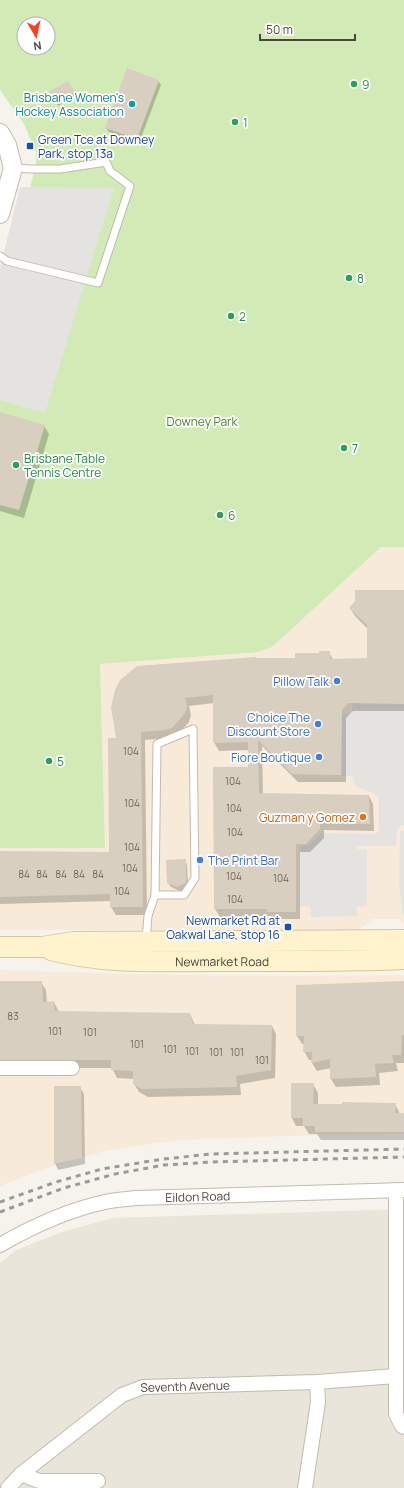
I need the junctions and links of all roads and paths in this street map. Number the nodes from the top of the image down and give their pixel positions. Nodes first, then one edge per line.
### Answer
1 (0, 132) edge
2 (13, 168) junction
3 (0, 214) edge
4 (0, 256) edge
5 (155, 896) junction
6 (404, 940) edge
7 (0, 948) edge
8 (146, 951) junction
9 (404, 960) edge
10 (0, 1068) edge
11 (72, 1068) dead end
12 (400, 1190) edge
13 (0, 1244) edge
14 (396, 1376) junction
15 (317, 1382) junction
16 (404, 1427) edge
17 (21, 1474) junction
18 (98, 1482) dead end
19 (8, 1488) edge
20 (305, 1488) edge

1 - 2 street
2 - 3 street
2 - 4 lane
5 - 5 lane
5 - 8 lane
6 - 8 main road, Newmarket Road
7 - 8 main road, Newmarket Road
8 - 9 main road, Newmarket Road
10 - 11 street
12 - 13 street, Eildon Road
12 - 14 street
14 - 15 street, Seventh Avenue
14 - 16 street
15 - 17 street, Seventh Avenue
15 - 20 street
17 - 18 street
17 - 19 street, Seventh Avenue

